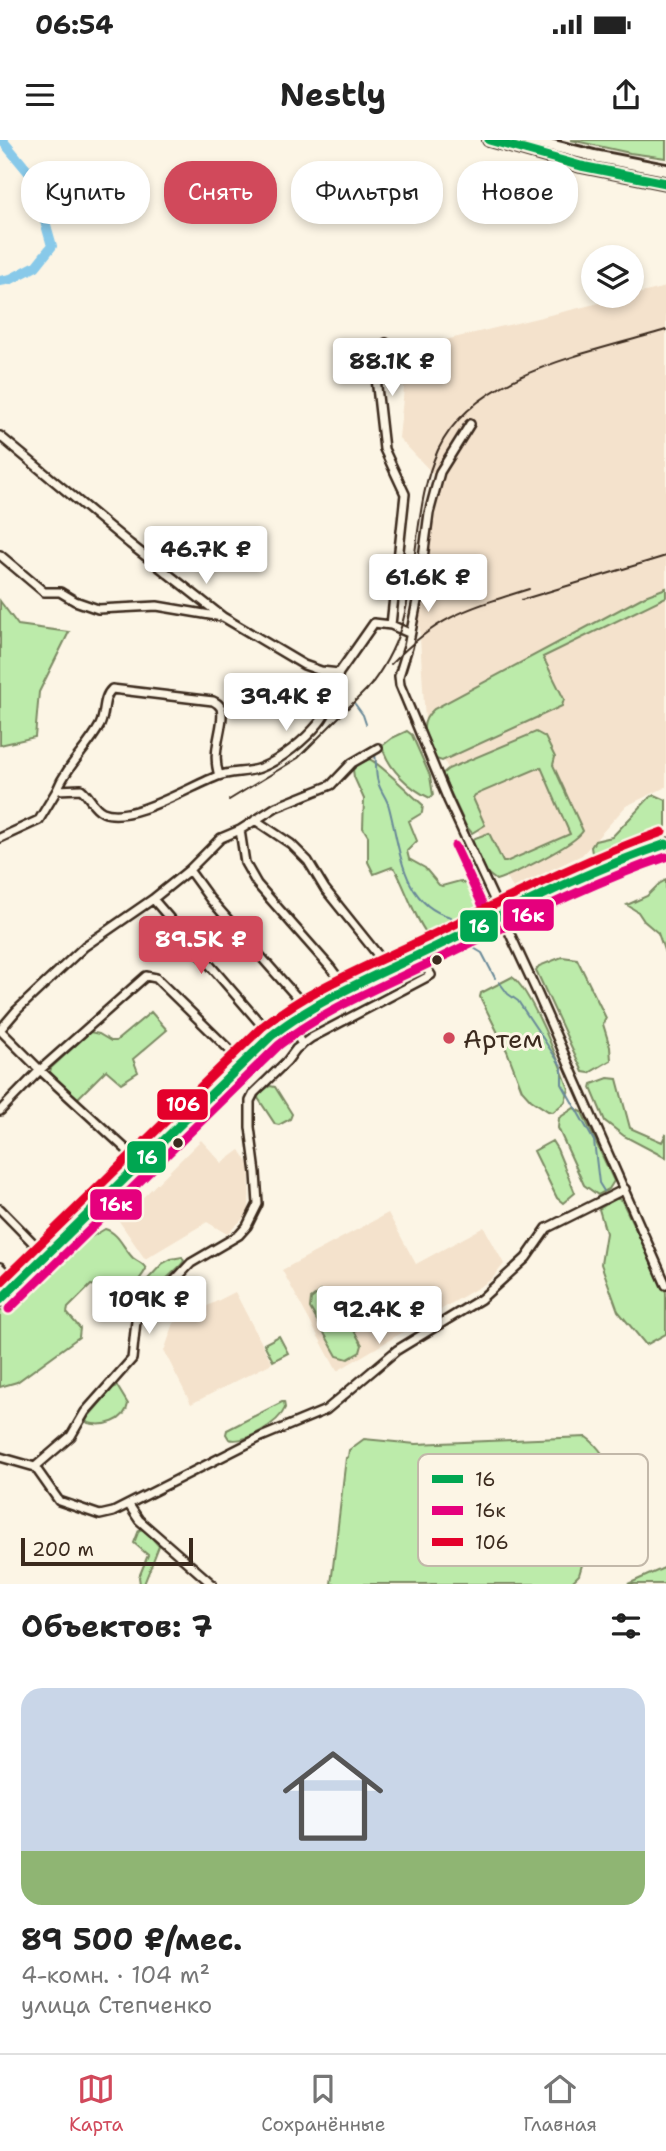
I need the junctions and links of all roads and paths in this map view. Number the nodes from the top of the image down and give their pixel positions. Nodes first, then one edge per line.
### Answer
1 (489, 140) edge
2 (530, 140) edge
3 (666, 170) edge
4 (666, 183) edge
5 (386, 342) dead end
6 (470, 424) dead end
7 (0, 436) edge
8 (0, 555) edge
9 (223, 617) junction
10 (391, 625) junction
11 (409, 633) junction
12 (339, 673) junction
13 (378, 748) dead end
14 (219, 775) junction
15 (57, 790) junction
16 (255, 820) junction
17 (240, 830) junction
18 (0, 838) edge
19 (666, 844) edge
20 (188, 870) junction
21 (153, 899) junction
22 (501, 916) junction
23 (419, 957) junction
24 (390, 970) junction
25 (347, 990) junction
26 (309, 1010) junction
27 (290, 1021) junction
28 (0, 1030) edge
29 (271, 1036) junction
30 (302, 1045) junction
31 (244, 1064) junction
32 (40, 1070) junction
33 (0, 1111) edge
34 (141, 1163) junction
35 (625, 1189) junction
36 (0, 1209) edge
37 (46, 1256) junction
38 (0, 1267) edge
39 (17, 1283) junction
40 (666, 1285) edge
41 (0, 1300) edge
42 (0, 1457) edge
43 (35, 1467) junction
44 (129, 1505) junction
45 (212, 1584) edge

1 - 4 main road
2 - 3 main road
5 - 10 street
6 - 11 street
7 - 9 street
8 - 9 street
9 - 12 street
10 - 11 street
10 - 12 street
11 - 22 street
12 - 14 street
13 - 16 street
14 - 15 street
14 - 15 street
15 - 18 street
16 - 17 street
16 - 24 street
17 - 20 street
17 - 25 street
19 - 22 main road
20 - 21 street
20 - 26 street
21 - 28 street
21 - 29 street
22 - 23 main road
22 - 35 street
23 - 24 main road
23 - 30 street
24 - 25 main road
25 - 26 main road
26 - 27 main road
27 - 29 main road
27 - 30 street
28 - 32 street
29 - 31 main road
30 - 43 street
31 - 32 street
31 - 34 main road
32 - 33 street
32 - 34 street
34 - 37 main road
35 - 40 street
35 - 44 street
36 - 37 street
37 - 39 main road
38 - 39 street
39 - 41 main road
42 - 43 street
43 - 44 street
44 - 45 street

